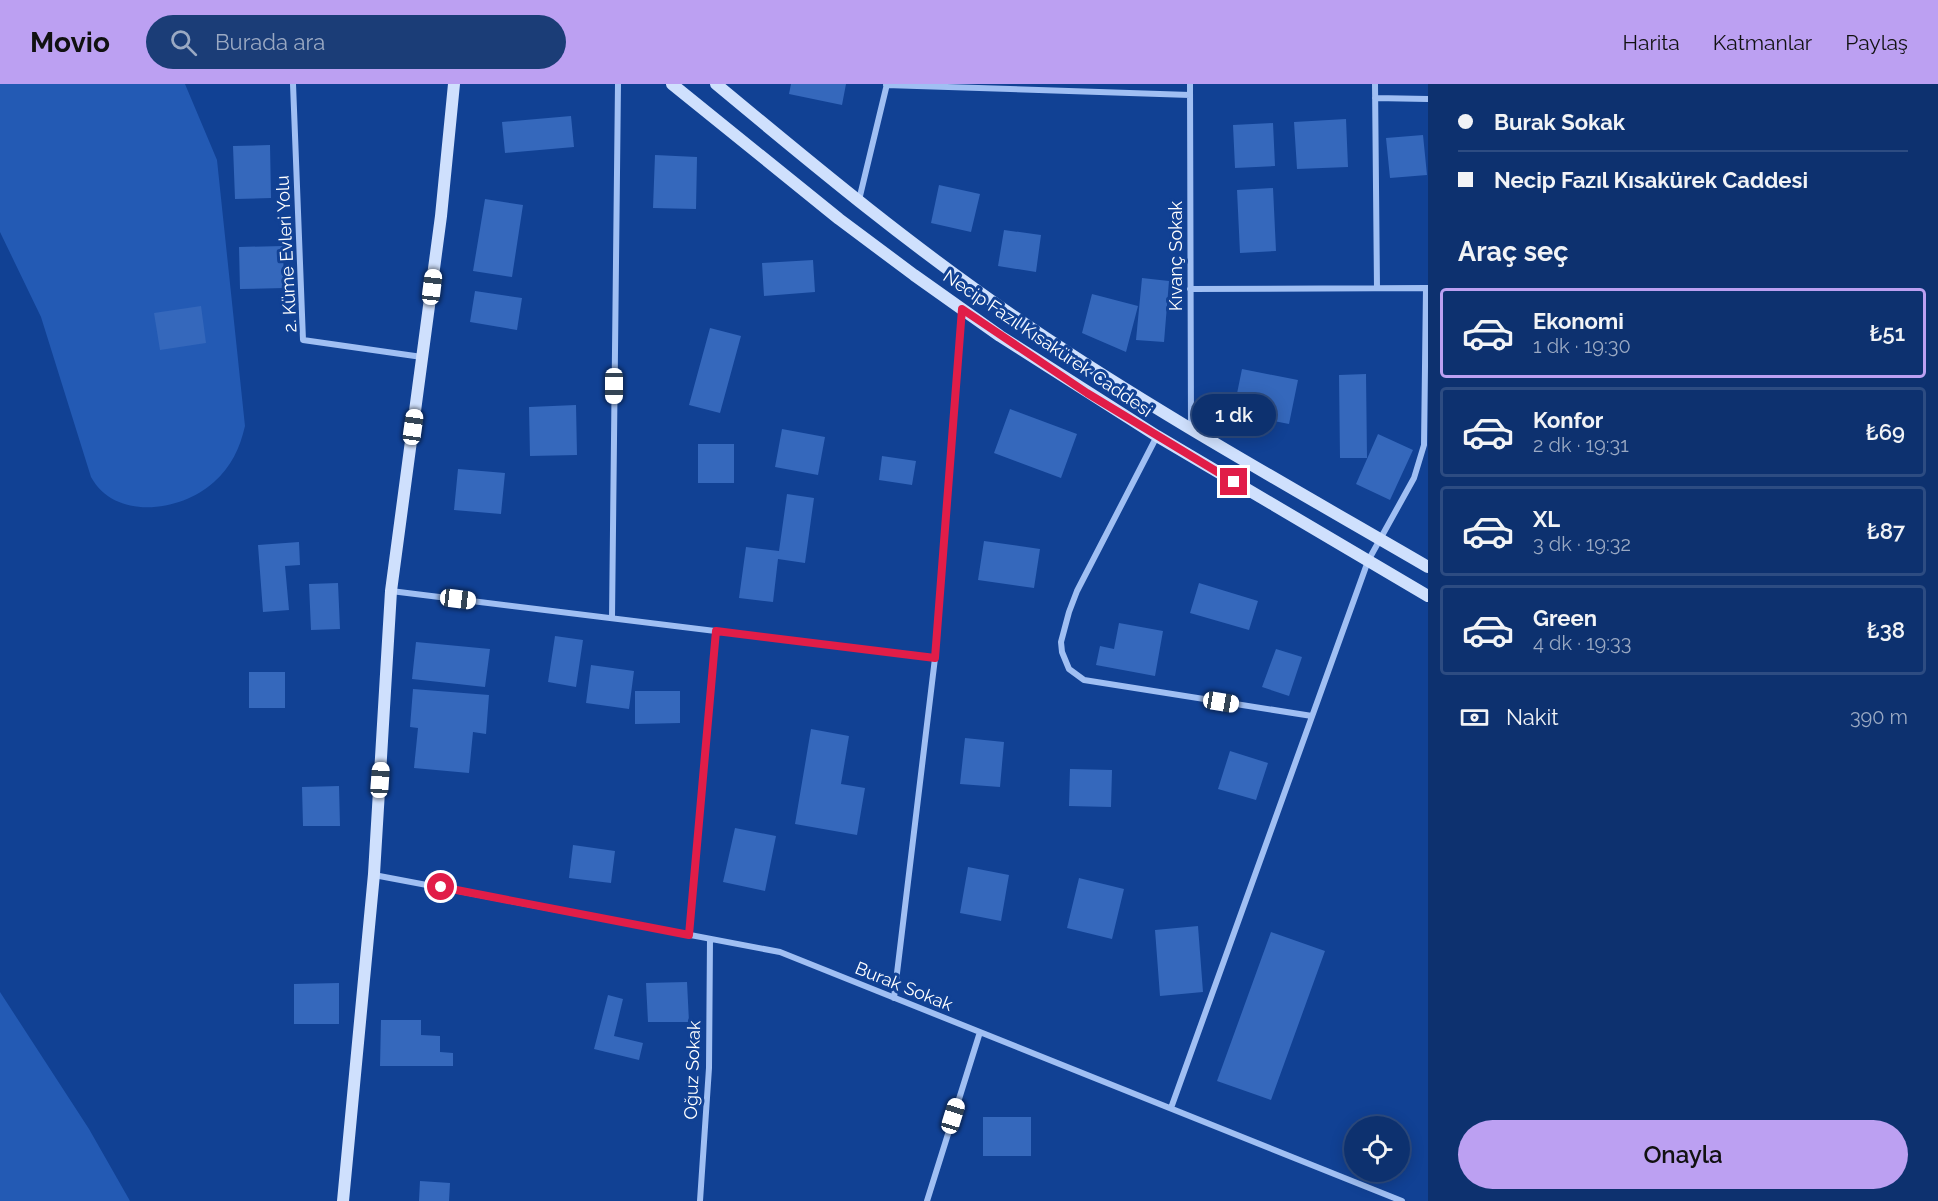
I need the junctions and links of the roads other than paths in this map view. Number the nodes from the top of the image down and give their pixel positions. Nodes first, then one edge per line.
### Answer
1 (293, 84) edge
2 (454, 84) edge
3 (618, 84) edge
4 (672, 84) edge
5 (716, 84) edge
6 (886, 84) edge
7 (1190, 84) edge
8 (1375, 84) edge
9 (1190, 95) junction
10 (1375, 98) junction
11 (1428, 99) edge
12 (858, 202) junction
13 (1377, 288) junction
14 (1427, 288) edge
15 (1190, 289) junction
16 (962, 309) junction
17 (423, 357) junction
18 (1191, 428) junction
19 (1157, 436) junction
20 (1380, 539) junction
21 (1368, 561) junction
22 (1428, 567) edge
23 (391, 591) junction
24 (1428, 596) edge
25 (612, 618) junction
26 (716, 631) junction
27 (935, 658) junction
28 (1312, 716) junction
29 (374, 874) junction
30 (689, 935) junction
31 (710, 939) junction
32 (894, 998) junction
33 (980, 1032) junction
34 (1171, 1108) junction
35 (343, 1201) edge
36 (700, 1201) edge
37 (927, 1201) edge
38 (1402, 1201) edge

1 - 17 street, 2. Küme Evleri Yolu
2 - 17 street
3 - 25 street
4 - 16 street, Necip Fazıl Kısakürek Caddesi
5 - 12 street, Necip Fazıl Kısakürek Caddesi
6 - 9 street
6 - 12 street
7 - 9 street, Kıvanç Sokak
8 - 10 street
9 - 15 street, Kıvanç Sokak
10 - 11 street
10 - 13 street
12 - 18 street, Necip Fazıl Kısakürek Caddesi
13 - 14 street
13 - 15 street
14 - 20 street
15 - 18 street, Kıvanç Sokak
16 - 19 street, Necip Fazıl Kısakürek Caddesi
16 - 27 street
17 - 23 street
18 - 20 street, Necip Fazıl Kısakürek Caddesi
19 - 21 street, Necip Fazıl Kısakürek Caddesi
19 - 28 street
20 - 21 street
20 - 22 street, Necip Fazıl Kısakürek Caddesi
21 - 24 street, Necip Fazıl Kısakürek Caddesi
21 - 28 street
23 - 25 street
23 - 29 street
25 - 26 street
26 - 27 street
26 - 30 street
27 - 32 street
28 - 34 street
29 - 30 street, Burak Sokak
29 - 35 street
30 - 31 street, Burak Sokak
31 - 32 street, Burak Sokak
31 - 36 street, Oğuz Sokak
32 - 33 street, Burak Sokak
33 - 34 street, Burak Sokak
33 - 37 street
34 - 38 street, Burak Sokak

